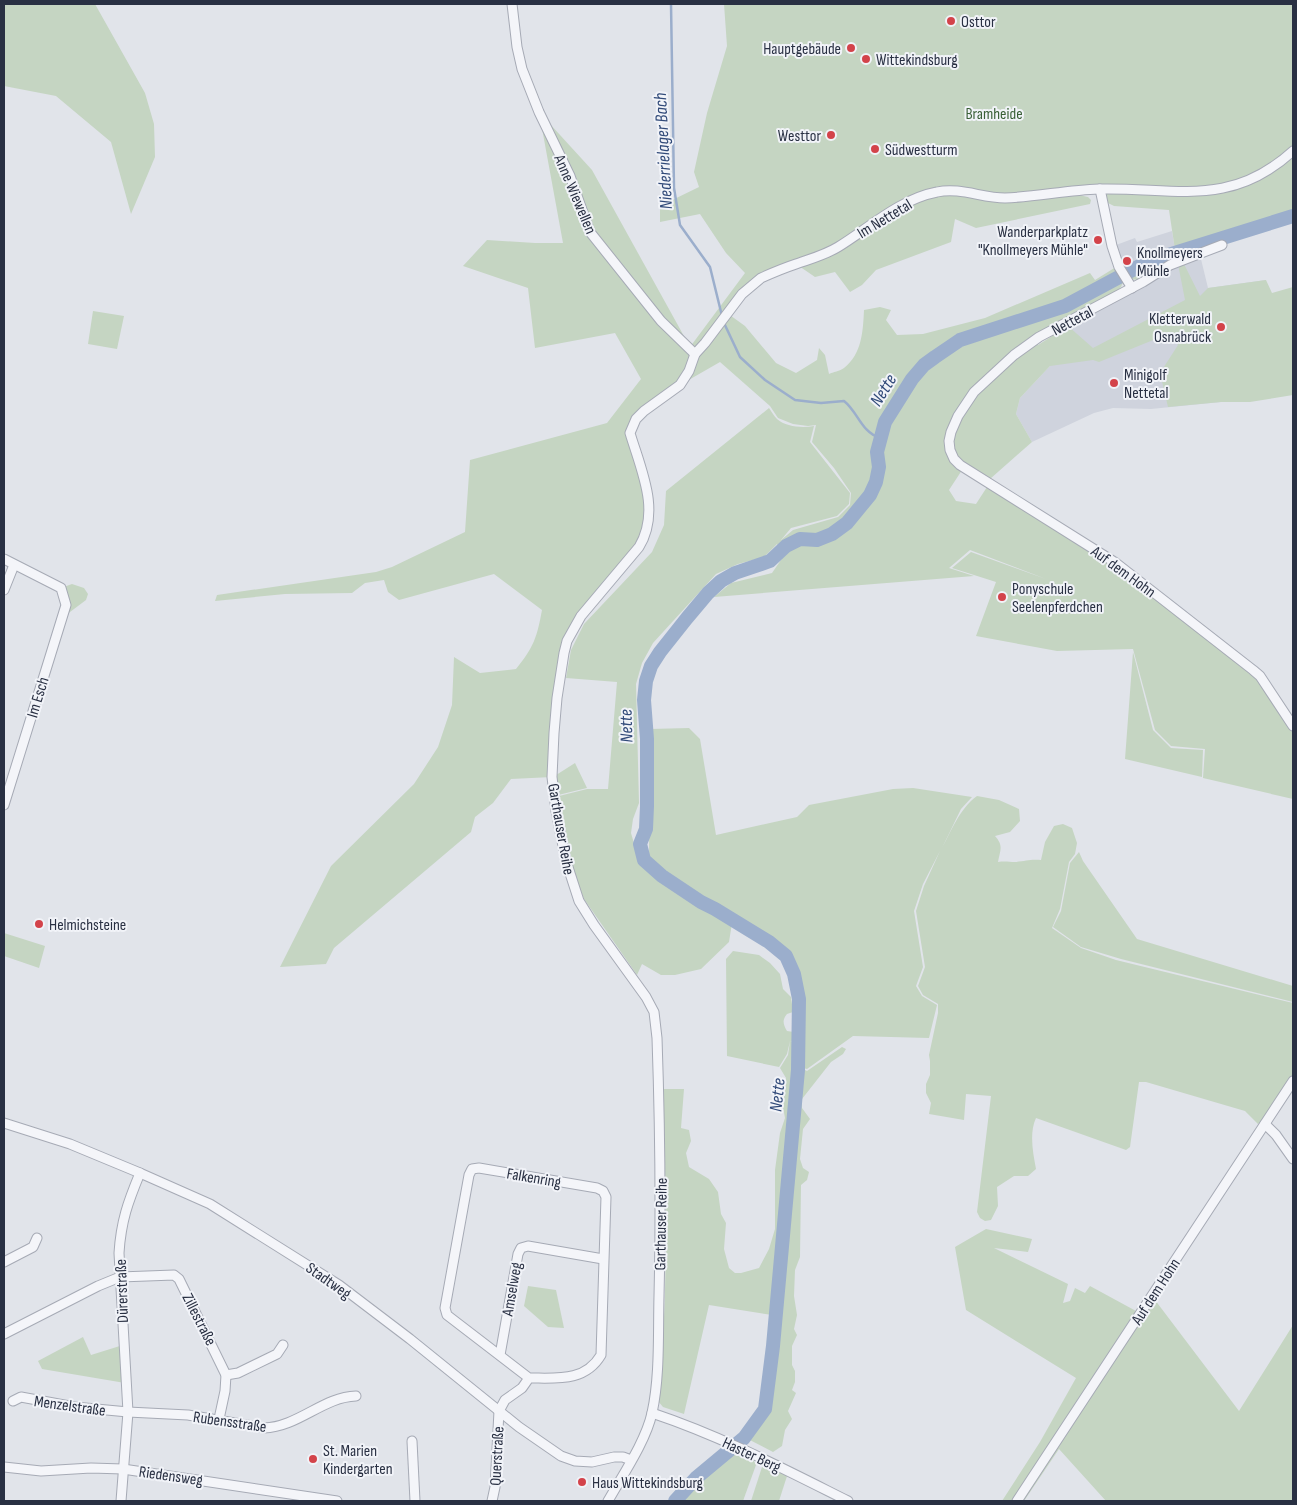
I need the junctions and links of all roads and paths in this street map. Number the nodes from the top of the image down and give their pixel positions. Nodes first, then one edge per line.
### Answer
1 (512, 4) edge
2 (1293, 151) edge
3 (1100, 189) junction
4 (1222, 245) dead end
5 (1132, 288) junction
6 (706, 343) joint
7 (695, 354) junction
8 (951, 432) joint
9 (4, 559) edge
10 (14, 565) junction
11 (4, 590) edge
12 (1293, 726) edge
13 (4, 805) edge
14 (1293, 1081) edge
15 (4, 1123) edge
16 (1264, 1124) junction
17 (1293, 1160) edge
18 (140, 1172) junction
19 (37, 1238) dead end
20 (603, 1259) junction
21 (4, 1262) edge
22 (120, 1277) junction
23 (4, 1334) edge
24 (283, 1346) dead end
25 (500, 1355) junction
26 (226, 1376) junction
27 (529, 1378) junction
28 (356, 1396) dead end
29 (13, 1401) dead end
30 (498, 1411) junction
31 (128, 1412) junction
32 (652, 1413) junction
33 (219, 1419) junction
34 (412, 1441) dead end
35 (631, 1460) junction
36 (4, 1467) edge
37 (124, 1469) junction
38 (121, 1501) edge
39 (337, 1501) edge
40 (415, 1501) edge
41 (492, 1501) edge
42 (608, 1501) edge
43 (848, 1501) edge
44 (1016, 1501) edge

1 - 7 street, Anne Wiewellen
2 - 3 street, Im Nettetal
3 - 5 street
3 - 6 street, Im Nettetal
4 - 5 street, Nettetal
5 - 8 street, Nettetal
6 - 7 street, Garthauser Reihe
7 - 32 street, Garthauser Reihe
8 - 12 street, Auf dem Hohn
9 - 10 street
10 - 11 street
10 - 13 street, Im Esch
14 - 16 street, Auf dem Hohn
15 - 18 street, Stadtweg
16 - 17 street
16 - 44 street, Auf dem Hohn
18 - 22 street, Dürerstraße
18 - 30 street, Stadtweg
19 - 21 street
20 - 25 street, Amselweg
20 - 25 street, Falkenring
20 - 27 street, Falkenring
22 - 23 street
22 - 26 street, Zillestraße
22 - 31 street, Dürerstraße
24 - 26 street
25 - 27 street, Falkenring
26 - 33 street
27 - 30 street
28 - 33 street, Rubensstraße
29 - 31 street, Menzelstraße
30 - 35 street, Stadtweg
30 - 41 street, Querstraße
31 - 33 street, Rubensstraße
31 - 37 street, Dürerstraße
32 - 35 street
32 - 43 street, Haster Berg
34 - 40 street
35 - 42 street
36 - 37 street, Riedensweg
37 - 38 street, Dürerstraße
37 - 39 street, Riedensweg

